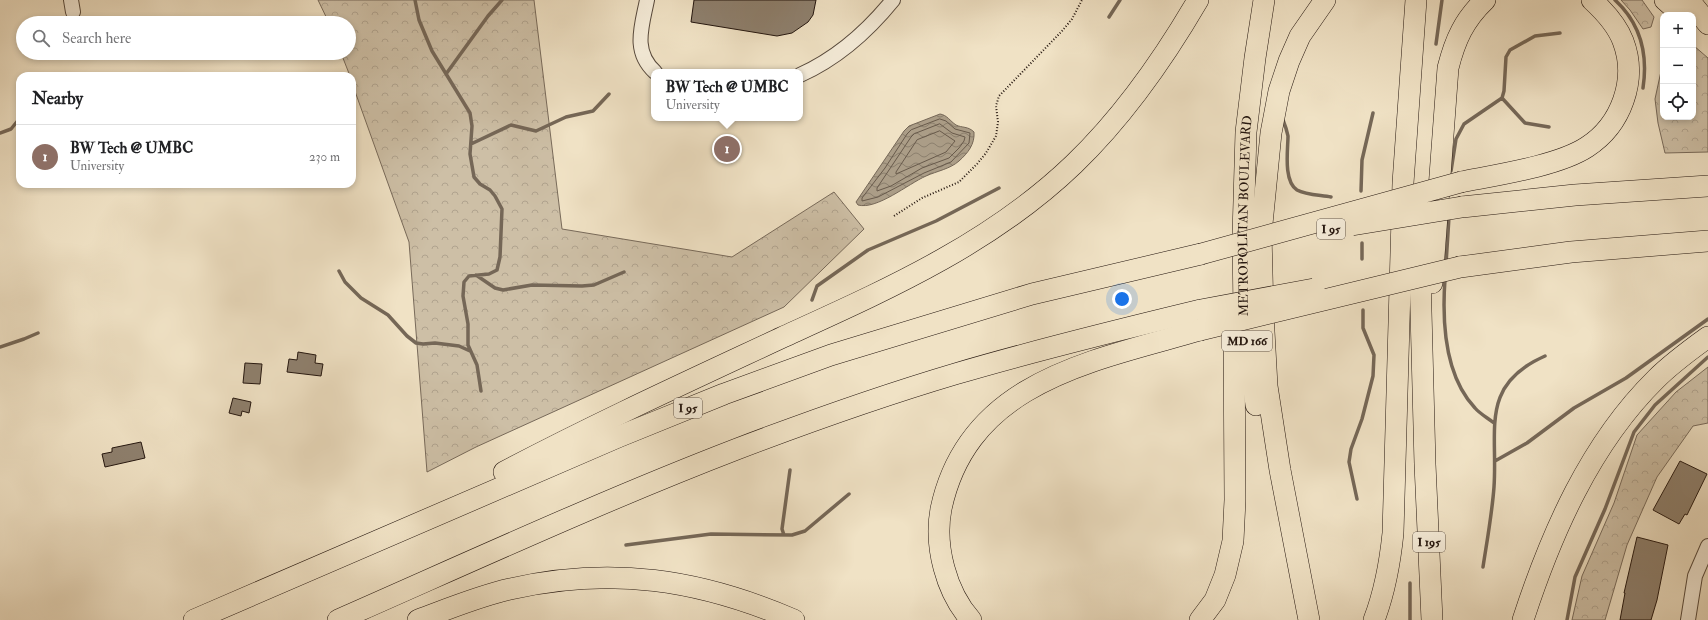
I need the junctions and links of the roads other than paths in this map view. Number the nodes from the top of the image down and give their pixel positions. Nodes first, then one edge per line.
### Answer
1 (647, 0) edge
2 (893, 0) edge
3 (1198, 0) edge
4 (1264, 0) edge
5 (1325, 0) edge
6 (1416, 0) edge
7 (1421, 0) edge
8 (1485, 0) edge
9 (1592, 0) edge
10 (1665, 0) edge
11 (1689, 0) edge
12 (1679, 12) edge
13 (1708, 24) edge
14 (1696, 28) edge
15 (1708, 38) edge
16 (1254, 58) junction
17 (652, 69) edge
18 (803, 72) edge
19 (1708, 186) edge
20 (1708, 241) edge
21 (1202, 254) junction
22 (1200, 320) junction
23 (1708, 337) edge
24 (1425, 464) junction
25 (1708, 546) edge
26 (354, 550) junction
27 (194, 620) edge
28 (338, 620) edge
29 (418, 620) edge
30 (794, 620) edge
31 (971, 620) edge
32 (1200, 620) edge
33 (1302, 620) edge
34 (1309, 620) edge
35 (1374, 620) edge
36 (1432, 620) edge
37 (1523, 620) edge
38 (1688, 620) edge

1 - 17 street
2 - 18 street
3 - 26 highway
4 - 16 highway, METROPOLITAN BOULEVARD / MD 166
5 - 34 highway
6 - 35 highway
7 - 24 highway
8 - 24 highway
9 - 21 highway, bridge
10 - 12 highway
11 - 13 highway
14 - 15 highway
16 - 32 highway
16 - 33 highway, METROPOLITAN BOULEVARD / MD 166
19 - 21 highway, I 95, bridge
20 - 22 highway, bridge
21 - 26 highway, I 95
22 - 28 highway
22 - 31 highway
23 - 37 highway
24 - 36 highway, I 195
25 - 38 street
26 - 27 highway, I 95
29 - 30 highway

